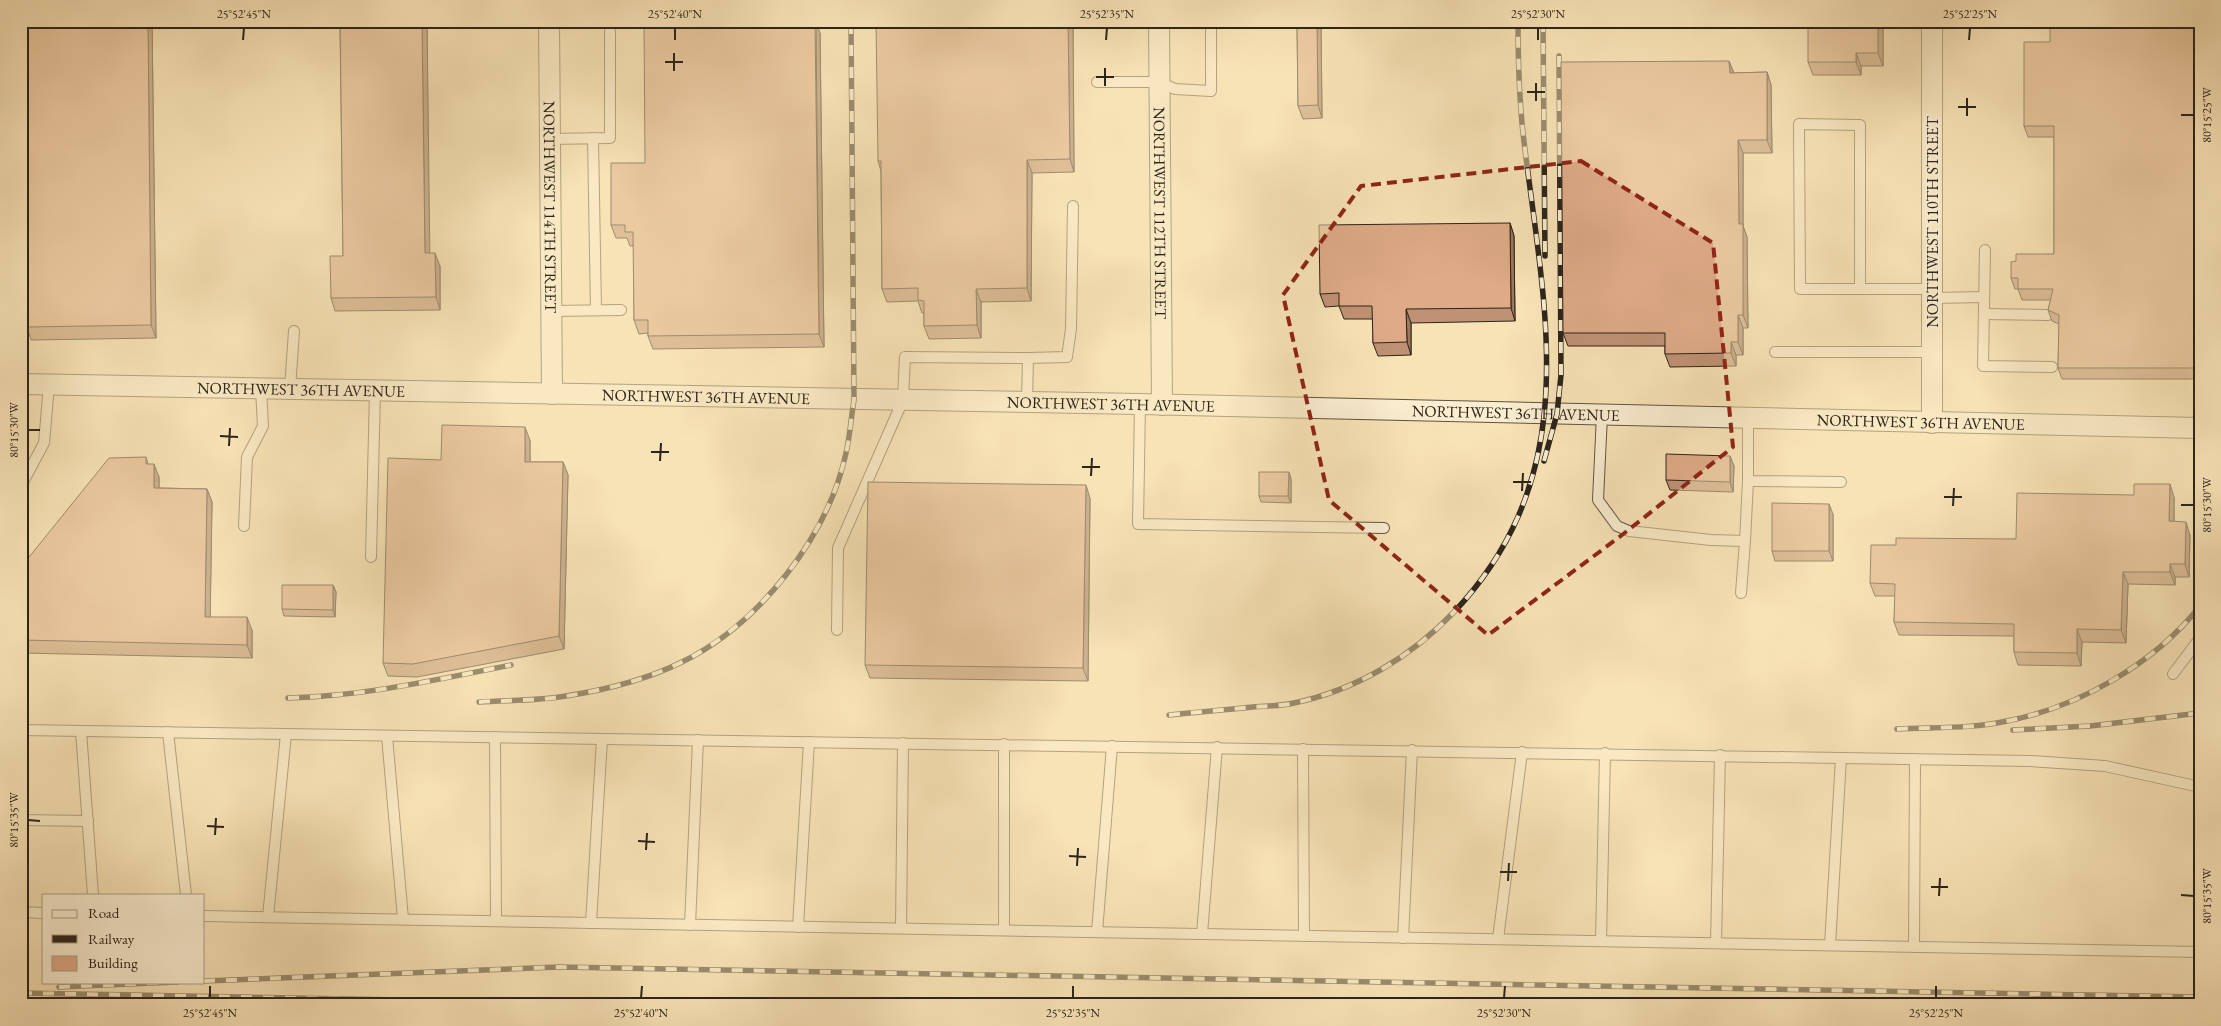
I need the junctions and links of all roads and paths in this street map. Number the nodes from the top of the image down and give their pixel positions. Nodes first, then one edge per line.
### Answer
1 (549, 21) edge
2 (1159, 21) edge
3 (1211, 21) edge
4 (1932, 21) edge
5 (610, 31) dead end
6 (1097, 82) dead end
7 (1159, 82) junction
8 (593, 138) junction
9 (550, 139) junction
10 (1073, 206) dead end
11 (1985, 250) dead end
12 (1860, 289) junction
13 (1932, 293) junction
14 (1984, 297) junction
15 (596, 310) junction
16 (621, 310) dead end
17 (552, 311) junction
18 (1984, 314) junction
19 (2048, 315) edge
20 (294, 331) dead end
21 (1775, 352) dead end
22 (1932, 352) junction
23 (1028, 358) junction
24 (2052, 367) dead end
25 (21, 384) edge
26 (50, 385) junction
27 (261, 389) junction
28 (290, 389) junction
29 (376, 391) junction
30 (552, 394) junction
31 (903, 400) junction
32 (1027, 402) junction
33 (1140, 404) junction
34 (1162, 405) junction
35 (1602, 415) junction
36 (1748, 418) junction
37 (1932, 423) junction
38 (2200, 428) edge
39 (1748, 481) junction
40 (1841, 482) dead end
41 (21, 486) edge
42 (244, 526) dead end
43 (1384, 528) dead end
44 (1745, 541) junction
45 (371, 557) dead end
46 (1741, 594) dead end
47 (837, 630) dead end
48 (2200, 638) edge
49 (2173, 674) dead end
50 (21, 730) edge
51 (81, 731) junction
52 (168, 732) junction
53 (286, 734) junction
54 (387, 736) junction
55 (494, 737) junction
56 (602, 739) junction
57 (698, 740) junction
58 (809, 742) junction
59 (903, 743) junction
60 (1004, 744) junction
61 (1112, 746) junction
62 (1217, 747) junction
63 (1302, 748) junction
64 (1412, 750) junction
65 (1522, 752) junction
66 (1605, 754) junction
67 (1720, 756) junction
68 (1841, 758) junction
69 (1915, 759) junction
70 (2200, 787) edge
71 (21, 820) edge
72 (88, 821) junction
73 (93, 894) edge
74 (186, 894) edge
75 (21, 912) edge
76 (42, 913) edge
77 (205, 916) edge
78 (268, 917) junction
79 (403, 919) junction
80 (496, 921) junction
81 (591, 923) junction
82 (690, 925) junction
83 (798, 926) junction
84 (901, 928) junction
85 (1004, 930) junction
86 (1097, 932) junction
87 (1202, 934) junction
88 (1304, 936) junction
89 (1402, 938) junction
90 (1498, 939) junction
91 (1601, 941) junction
92 (1716, 943) junction
93 (1830, 945) junction
94 (1914, 947) junction
95 (2200, 952) edge

1 - 9 street, NORTHWEST 114TH STREET
2 - 7 street, NORTHWEST 112TH STREET
3 - 7 lane
4 - 13 street, NORTHWEST 110TH STREET
5 - 8 lane
6 - 7 lane
7 - 34 street, NORTHWEST 112TH STREET
8 - 9 lane
8 - 15 lane
9 - 17 street, NORTHWEST 114TH STREET
10 - 23 lane
11 - 14 lane
12 - 12 lane
12 - 13 lane
13 - 14 lane
13 - 22 street, NORTHWEST 110TH STREET
14 - 18 lane
15 - 16 lane
15 - 17 lane
17 - 30 street, NORTHWEST 114TH STREET
18 - 19 lane
18 - 24 lane
20 - 28 lane
21 - 22 lane
22 - 37 street, NORTHWEST 110TH STREET
23 - 31 lane
23 - 32 lane
25 - 26 street, NORTHWEST 36TH AVENUE
26 - 27 street, NORTHWEST 36TH AVENUE
26 - 41 lane
27 - 28 street, NORTHWEST 36TH AVENUE
27 - 42 lane
28 - 29 street, NORTHWEST 36TH AVENUE
29 - 30 street, NORTHWEST 36TH AVENUE
29 - 45 lane
30 - 31 street, NORTHWEST 36TH AVENUE
31 - 32 street, NORTHWEST 36TH AVENUE
31 - 47 lane
32 - 33 street, NORTHWEST 36TH AVENUE
33 - 34 street, NORTHWEST 36TH AVENUE
33 - 43 lane
34 - 35 street, NORTHWEST 36TH AVENUE
35 - 36 street, NORTHWEST 36TH AVENUE
35 - 44 lane
36 - 37 street, NORTHWEST 36TH AVENUE
36 - 39 lane
37 - 38 street, NORTHWEST 36TH AVENUE
39 - 40 lane
39 - 44 lane
44 - 46 lane
48 - 49 lane
50 - 51 lane
51 - 52 lane
51 - 72 lane
52 - 53 lane
52 - 74 lane
53 - 54 lane
53 - 78 lane
54 - 55 lane
54 - 79 lane
55 - 56 lane
55 - 80 lane
56 - 57 lane
56 - 81 lane
57 - 58 lane
57 - 82 lane
58 - 59 lane
58 - 83 lane
59 - 60 lane
59 - 84 lane
60 - 61 lane
60 - 85 lane
61 - 62 lane
61 - 86 lane
62 - 63 lane
62 - 87 lane
63 - 64 lane
63 - 88 lane
64 - 65 lane
64 - 89 lane
65 - 66 lane
65 - 90 lane
66 - 67 lane
66 - 91 lane
67 - 68 lane
67 - 92 lane
68 - 69 lane
68 - 93 lane
69 - 70 lane
69 - 94 lane
71 - 72 lane
72 - 73 lane
75 - 76 lane
77 - 78 lane
78 - 79 lane
79 - 80 lane
80 - 81 lane
81 - 82 lane
82 - 83 lane
83 - 84 lane
84 - 85 lane
85 - 86 lane
86 - 87 lane
87 - 88 lane
88 - 89 lane
89 - 90 lane
90 - 91 lane
91 - 92 lane
92 - 93 lane
93 - 94 lane
94 - 95 lane

